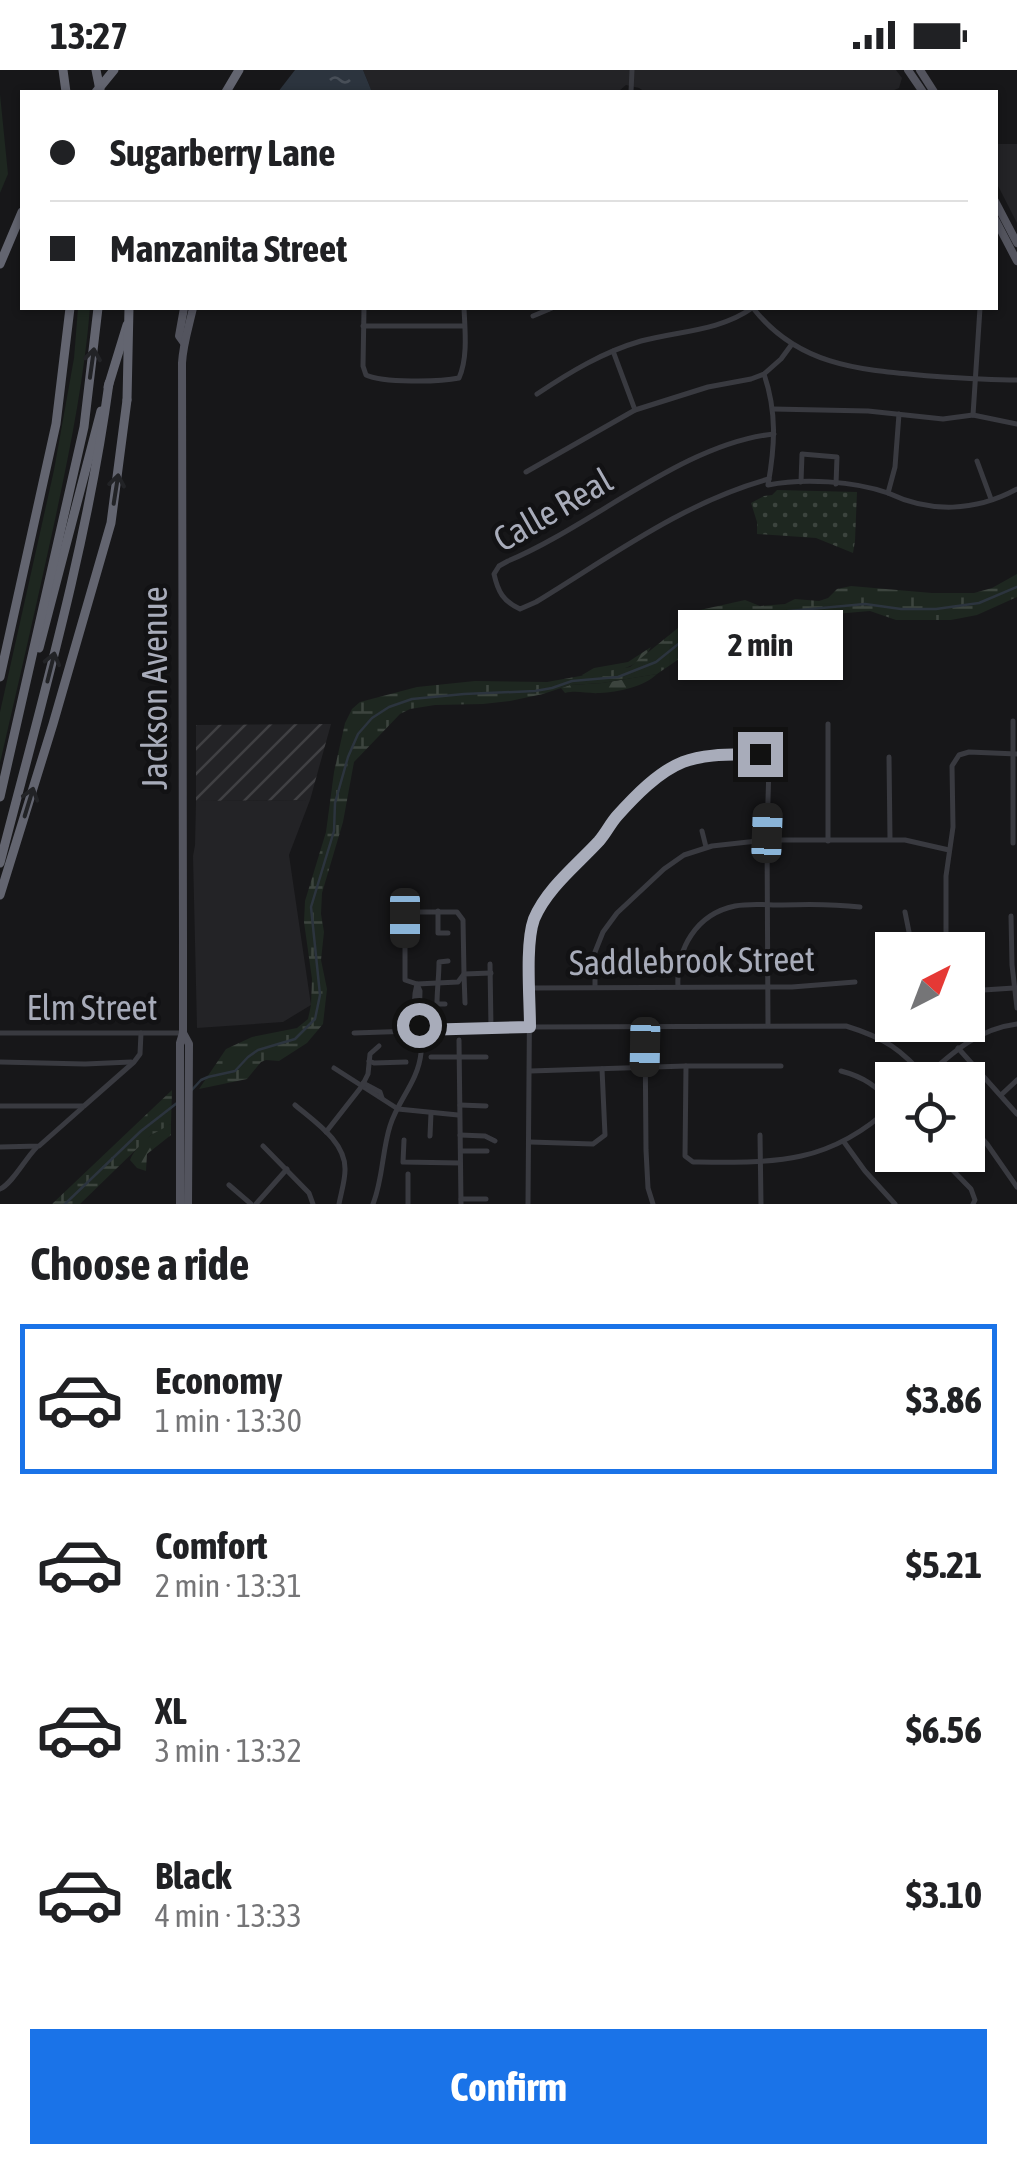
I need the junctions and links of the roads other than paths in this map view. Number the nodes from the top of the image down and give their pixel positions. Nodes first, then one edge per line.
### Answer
1 (114, 70) edge
2 (908, 70) edge
3 (920, 70) edge
4 (99, 90) edge
5 (925, 90) edge
6 (998, 208) edge
7 (20, 217) edge
8 (998, 225) edge
9 (1017, 243) edge
10 (1017, 261) edge
11 (0, 264) edge
12 (70, 310) edge
13 (98, 310) edge
14 (130, 310) edge
15 (131, 310) edge
16 (189, 310) edge
17 (364, 310) edge
18 (464, 310) edge
19 (547, 310) edge
20 (749, 310) edge
21 (754, 310) edge
22 (980, 310) edge
23 (533, 316) dead end
24 (364, 326) junction
25 (464, 326) junction
26 (792, 344) junction
27 (613, 351) junction
28 (764, 374) junction
29 (975, 380) junction
30 (1017, 380) edge
31 (109, 383) junction
32 (537, 394) dead end
33 (773, 408) junction
34 (634, 410) junction
35 (900, 414) junction
36 (973, 416) junction
37 (1017, 424) edge
38 (774, 434) junction
39 (977, 461) dead end
40 (526, 472) dead end
41 (769, 482) junction
42 (801, 482) junction
43 (836, 484) junction
44 (1017, 489) edge
45 (888, 493) junction
46 (991, 499) junction
47 (0, 677) edge
48 (1013, 721) dead end
49 (17, 722) junction
50 (828, 724) dead end
51 (1015, 754) edge
52 (890, 757) dead end
53 (0, 797) edge
54 (702, 831) dead end
55 (890, 839) junction
56 (767, 840) junction
57 (828, 841) junction
58 (1013, 843) dead end
59 (706, 848) junction
60 (948, 850) junction
61 (0, 863) edge
62 (0, 895) edge
63 (767, 905) junction
64 (860, 908) dead end
65 (438, 911) junction
66 (905, 912) dead end
67 (1011, 916) dead end
68 (909, 932) edge
69 (946, 932) edge
70 (438, 933) junction
71 (429, 934) dead end
72 (448, 934) dead end
73 (448, 961) dead end
74 (429, 962) dead end
75 (439, 962) junction
76 (490, 964) dead end
77 (490, 973) junction
78 (464, 974) junction
79 (439, 982) junction
80 (855, 982) dead end
81 (418, 984) junction
82 (768, 986) junction
83 (678, 987) junction
84 (530, 988) junction
85 (595, 988) junction
86 (1016, 988) edge
87 (985, 990) edge
88 (466, 1002) dead end
89 (446, 1004) dead end
90 (1017, 1008) edge
91 (1017, 1024) edge
92 (768, 1025) junction
93 (420, 1027) junction
94 (530, 1027) junction
95 (645, 1027) junction
96 (491, 1028) junction
97 (0, 1032) edge
98 (142, 1032) junction
99 (183, 1033) junction
100 (354, 1033) dead end
101 (875, 1036) edge
102 (459, 1040) dead end
103 (888, 1042) edge
104 (379, 1046) dead end
105 (958, 1048) junction
106 (430, 1057) dead end
107 (486, 1057) dead end
108 (459, 1058) junction
109 (368, 1060) junction
110 (0, 1062) edge
111 (134, 1062) junction
112 (406, 1062) dead end
113 (909, 1062) edge
114 (943, 1062) edge
115 (686, 1066) junction
116 (781, 1066) dead end
117 (645, 1067) junction
118 (334, 1068) dead end
119 (602, 1069) junction
120 (841, 1071) dead end
121 (530, 1072) junction
122 (1017, 1080) edge
123 (875, 1084) edge
124 (363, 1085) junction
125 (1000, 1096) junction
126 (296, 1105) dead end
127 (460, 1105) junction
128 (0, 1106) edge
129 (84, 1106) junction
130 (486, 1106) dead end
131 (398, 1109) junction
132 (430, 1113) junction
133 (1017, 1114) edge
134 (460, 1115) junction
135 (875, 1122) edge
136 (184, 1124) junction
137 (326, 1132) junction
138 (460, 1135) junction
139 (760, 1135) dead end
140 (430, 1136) dead end
141 (404, 1140) dead end
142 (495, 1141) dead end
143 (530, 1142) junction
144 (844, 1142) junction
145 (985, 1142) edge
146 (263, 1146) dead end
147 (0, 1147) edge
148 (36, 1148) junction
149 (487, 1151) dead end
150 (460, 1152) junction
151 (392, 1159) dead end
152 (403, 1160) junction
153 (761, 1162) junction
154 (460, 1163) junction
155 (287, 1169) junction
156 (954, 1172) edge
157 (408, 1174) dead end
158 (229, 1185) dead end
159 (1017, 1187) edge
160 (0, 1188) edge
161 (486, 1200) dead end
162 (461, 1202) edge
163 (180, 1204) edge
164 (188, 1204) edge
165 (253, 1204) edge
166 (312, 1204) edge
167 (340, 1204) edge
168 (373, 1204) edge
169 (408, 1204) edge
170 (528, 1204) edge
171 (653, 1204) edge
172 (760, 1204) edge
173 (895, 1204) edge
174 (973, 1204) edge

1 - 4 highway, bridge
2 - 5 main road
3 - 5 main road
6 - 9 main road
7 - 11 highway
8 - 10 main road
12 - 47 highway
49 -> 13 highway
14 - 31 highway
62 -> 15 highway, bridge
16 - 99 main road, Jackson Avenue
17 - 24 street
18 - 25 street
19 - 23 street
20 - 27 street
21 - 26 street
22 - 29 street
24 - 25 street
24 - 25 street
26 - 28 street
26 - 29 street
27 - 32 street
27 - 34 street
28 - 33 street
28 - 34 street
29 - 30 street
29 - 36 street
31 - 49 highway
61 -> 31 highway
33 - 35 street
33 - 38 street
34 - 40 street
35 - 36 street
35 - 45 street
36 - 37 street
38 - 41 street
38 - 41 street, Calle Real
39 - 46 street
41 - 42 street
42 - 43 street
42 - 43 street
43 - 45 street
44 - 46 street
45 - 46 street
48 - 51 street
49 - 53 highway
50 - 57 street
51 - 58 street
51 - 60 street
52 - 55 street
54 - 59 street
55 - 57 street
55 - 60 street
56 - 57 street
56 - 59 street
56 - 63 street
56 - 84 street
59 - 85 street
60 - 69 street
63 - 64 street
63 - 82 street
63 - 83 street
65 - 70 street
65 - 78 street
65 - 81 street
66 - 68 street
67 - 86 street
70 - 71 street
70 - 72 street
73 - 75 street
74 - 75 street
75 - 79 street
76 - 77 street
77 - 78 street
77 - 96 street
78 - 79 street
78 - 88 street
79 - 81 street
79 - 89 street
80 - 82 street, Saddlebrook Street
81 - 93 street
82 - 83 street, Saddlebrook Street
82 - 92 street
83 - 85 street, Saddlebrook Street
84 - 85 street, Saddlebrook Street
84 - 94 street
86 - 87 street
86 - 90 street
91 - 105 street
92 - 95 street
92 - 101 street
93 - 96 street
93 - 100 street
93 - 131 street
94 - 95 street
94 - 96 street
94 - 121 street
95 - 117 street
97 - 98 street, Elm Street
98 - 99 street, Elm Street
98 - 111 street
99 - 136 main road, Jackson Avenue
102 - 108 street
103 - 113 street
104 - 109 street
105 - 114 street
105 - 125 street
106 - 108 street
107 - 108 street
108 - 127 street
109 - 112 street
109 - 124 street
110 - 111 street
111 - 129 street
115 - 116 street
115 - 117 street
115 - 153 street
117 - 119 street
117 - 171 street
118 - 124 street
119 - 121 street
119 - 143 street
120 - 123 street
121 - 143 street
122 - 125 street
124 - 131 street
124 - 137 street
125 - 133 street
126 - 137 street
127 - 130 street
127 - 134 street
128 - 129 street
129 - 148 street
131 - 132 street
131 - 168 street
132 - 134 street
132 - 140 street
134 - 138 street
135 - 144 street
136 - 163 main road, Jackson Avenue
136 - 164 main road, Jackson Avenue
137 - 167 street
138 - 142 street
138 - 150 street
139 - 153 street
141 - 152 street
143 - 170 street
144 - 153 street
144 - 173 street
145 - 159 street
146 - 155 street
147 - 148 street
148 - 160 street
149 - 150 street
150 - 154 street
151 - 152 street
152 - 154 street
153 - 172 street
154 - 162 street
155 - 165 street
155 - 166 street
156 - 174 street
157 - 169 street
158 - 165 street
161 - 162 street

